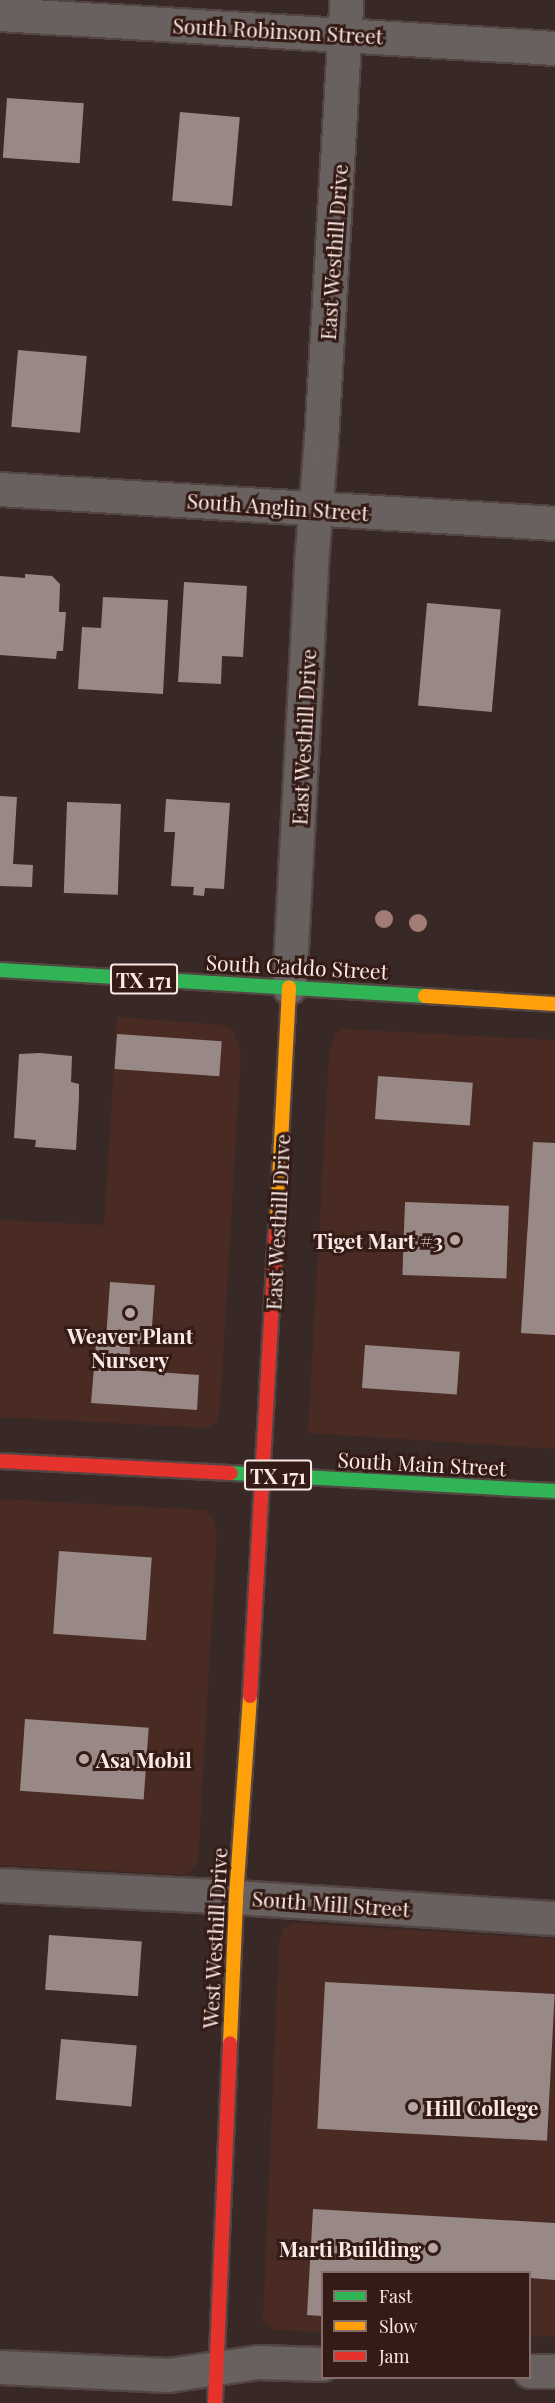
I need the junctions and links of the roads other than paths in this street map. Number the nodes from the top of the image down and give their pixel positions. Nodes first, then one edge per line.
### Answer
1 (346, 0) edge
2 (0, 14) edge
3 (345, 34) junction
4 (555, 48) edge
5 (0, 489) edge
6 (315, 509) junction
7 (555, 523) edge
8 (0, 970) edge
9 (289, 987) junction
10 (555, 1004) edge
11 (0, 1461) edge
12 (264, 1475) junction
13 (555, 1491) edge
14 (0, 1885) edge
15 (236, 1897) junction
16 (555, 1918) edge
17 (321, 2364) edge
18 (0, 2367) edge
19 (216, 2367) junction
20 (531, 2371) edge
21 (555, 2372) edge
22 (215, 2403) edge

1 - 3 street, East Westhill Drive
2 - 3 street, South Robinson Street
3 - 4 street, South Robinson Street
3 - 6 street, East Westhill Drive
5 - 6 street, South Anglin Street
6 - 7 street, South Anglin Street
6 - 9 street, East Westhill Drive
8 - 9 street, South Caddo Street / TX 171
9 - 10 street, South Caddo Street / TX 171
9 - 12 street, East Westhill Drive
11 - 12 street, South Main Street / TX 171
12 - 13 street, South Main Street / TX 171
12 - 15 street, West Westhill Drive
14 - 15 street, South Mill Street
15 - 16 street, South Mill Street
15 - 19 street, West Westhill Drive
17 - 19 street
18 - 19 street
19 - 22 street, West Westhill Drive
20 - 21 street

